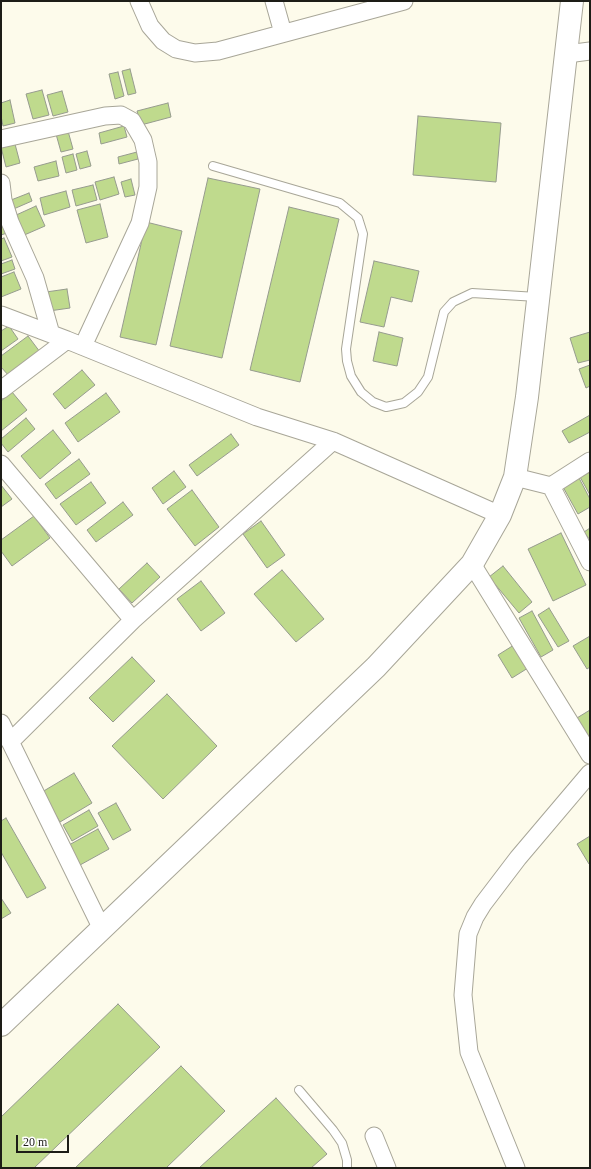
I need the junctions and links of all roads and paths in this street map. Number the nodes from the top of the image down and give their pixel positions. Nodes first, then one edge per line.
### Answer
1 (139, 1) edge
2 (274, 1) edge
3 (404, 1) edge
4 (572, 1) edge
5 (283, 33) junction
6 (590, 51) edge
7 (567, 54) junction
8 (1, 139) edge
9 (213, 166) dead end
10 (1, 183) edge
11 (539, 297) junction
12 (1, 315) edge
13 (51, 334) junction
14 (67, 340) junction
15 (83, 346) junction
16 (1, 390) edge
17 (333, 441) junction
18 (590, 461) edge
19 (1, 464) edge
20 (515, 476) junction
21 (551, 486) junction
22 (500, 515) junction
23 (590, 562) edge
24 (472, 564) junction
25 (133, 620) junction
26 (1, 723) edge
27 (10, 742) junction
28 (590, 755) edge
29 (590, 773) edge
30 (102, 928) junction
31 (1, 1025) edge
32 (299, 1090) dead end
33 (374, 1136) dead end
34 (346, 1168) edge
35 (387, 1168) edge
36 (516, 1168) edge

1 - 5 street
2 - 5 street
3 - 5 street
4 - 7 main road
6 - 7 street
7 - 11 main road
8 - 15 street
9 - 11 lane
10 - 13 street
11 - 20 main road
12 - 13 street
13 - 14 street
14 - 15 street
14 - 16 street
15 - 17 street
17 - 22 street
17 - 25 street
18 - 21 street
19 - 25 street
20 - 21 street
20 - 22 main road
21 - 23 street
22 - 24 main road
24 - 28 street
24 - 30 main road
25 - 27 street
26 - 27 street
27 - 30 street
29 - 36 street
30 - 31 main road
32 - 34 lane
33 - 35 street

